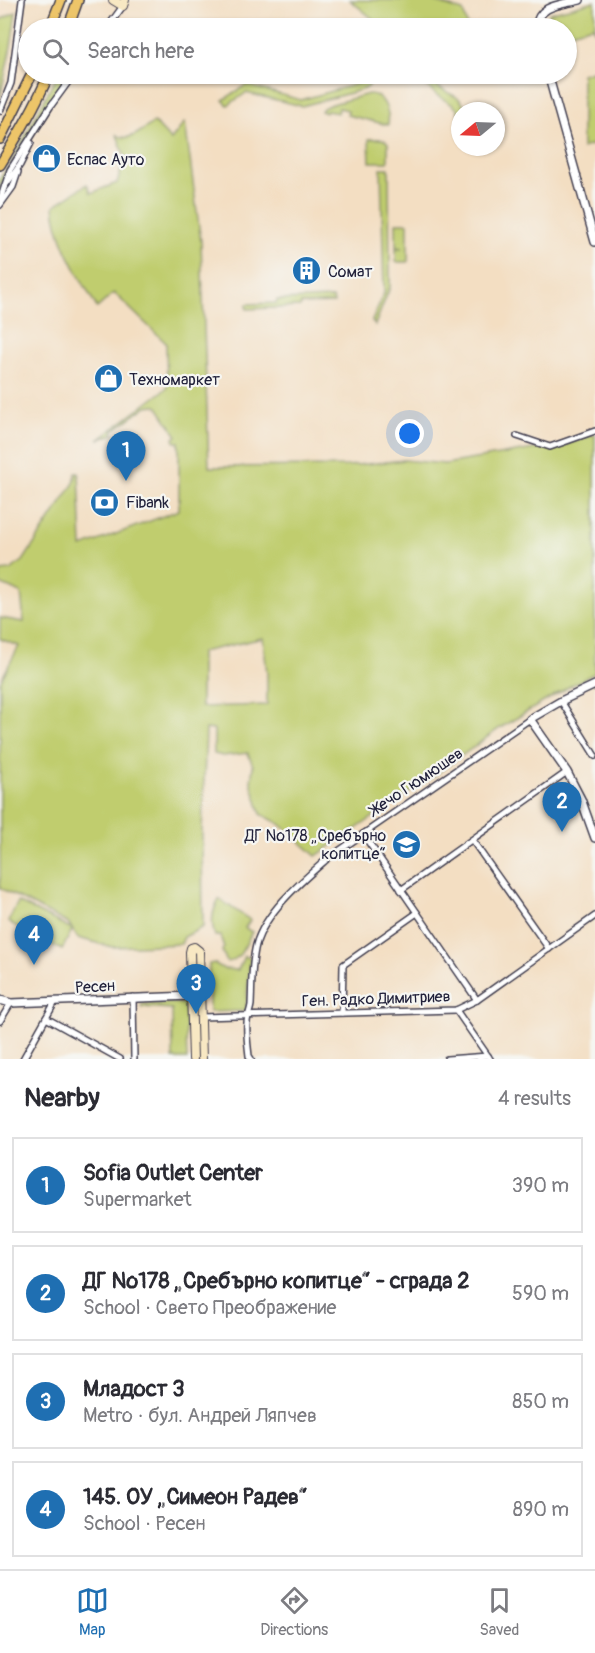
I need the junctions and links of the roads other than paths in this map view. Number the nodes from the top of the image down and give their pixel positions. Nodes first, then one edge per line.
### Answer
1 (22, 0) edge
2 (61, 0) edge
3 (78, 0) edge
4 (113, 0) edge
5 (580, 0) edge
6 (124, 3) edge
7 (20, 18) edge
8 (54, 18) edge
9 (72, 18) edge
10 (114, 18) edge
11 (537, 18) edge
12 (18, 30) edge
13 (27, 84) edge
14 (45, 84) edge
15 (67, 84) edge
16 (551, 84) edge
17 (0, 111) edge
18 (41, 122) junction
19 (0, 139) edge
20 (0, 165) edge
21 (20, 165) junction
22 (5, 186) junction
23 (0, 192) edge
24 (0, 202) edge
25 (595, 242) edge
26 (595, 431) edge
27 (517, 436) dead end
28 (595, 685) edge
29 (561, 700) junction
30 (530, 719) junction
31 (595, 756) edge
32 (567, 772) junction
33 (363, 834) junction
34 (595, 838) edge
35 (472, 840) junction
36 (401, 890) junction
37 (417, 913) junction
38 (595, 916) edge
39 (549, 949) junction
40 (191, 996) junction
41 (133, 998) junction
42 (0, 1000) edge
43 (477, 1000) junction
44 (56, 1002) junction
45 (11, 1003) junction
46 (456, 1010) junction
47 (342, 1013) junction
48 (249, 1016) junction
49 (201, 1017) junction
50 (46, 1018) junction
51 (0, 1021) edge
52 (489, 1058) edge
53 (23, 1059) edge
54 (118, 1059) edge
55 (134, 1059) edge
56 (194, 1059) edge
57 (202, 1059) edge
58 (251, 1059) edge
59 (447, 1059) edge

1 - 7 street
2 - 8 highway
3 - 9 highway
4 - 6 main road
5 - 11 street
6 - 10 street
12 - 17 street
13 - 19 highway
14 - 20 highway
15 - 18 street
16 - 25 street
18 - 21 street
18 - 22 street
21 - 22 street
21 - 24 street
22 - 23 street
22 - 24 street
26 - 27 street
28 - 29 street, Жечо Гюмюшев
29 - 30 street, Жечо Гюмюшев
29 - 31 street
30 - 32 street
30 - 33 street, Жечо Гюмюшев
32 - 34 street
32 - 35 street
33 - 36 street
33 - 48 street, Жечо Гюмюшев
35 - 36 street
35 - 39 street
36 - 37 street
37 - 43 street
37 - 47 street
38 - 39 street, Ген. Радко Димитриев
39 - 43 street, Ген. Радко Димитриев
40 - 41 street, Ресен
40 - 49 main road
40 - 56 main road
41 - 44 street, Ресен
41 - 55 street
42 - 45 street, Ресен
43 - 46 street, Ген. Радко Димитриев
44 - 45 street, Ресен
44 - 50 street
45 - 51 street
46 - 47 street, Ген. Радко Димитриев
46 - 52 street
47 - 48 street, Ген. Радко Димитриев
48 - 49 street, Ген. Радко Димитриев
48 - 58 street, Жечо Гюмюшев
49 - 57 main road
50 - 53 street
50 - 54 street
52 - 59 street

